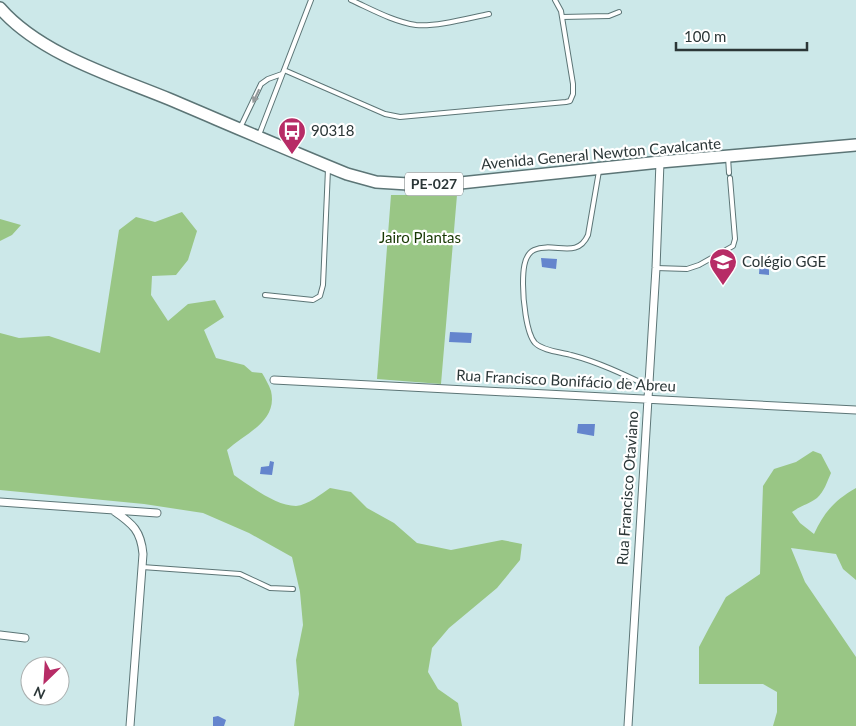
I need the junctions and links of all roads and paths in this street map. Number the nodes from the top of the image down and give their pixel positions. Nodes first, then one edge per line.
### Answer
1 (311, 0) edge
2 (351, 0) edge
3 (556, 0) edge
4 (0, 8) edge
5 (619, 12) dead end
6 (489, 14) dead end
7 (562, 17) junction
8 (0, 18) edge
9 (38, 42) junction
10 (283, 72) junction
11 (240, 129) junction
12 (258, 138) junction
13 (856, 145) edge
14 (728, 157) junction
15 (660, 162) junction
16 (328, 166) junction
17 (600, 168) junction
18 (656, 268) junction
19 (265, 295) dead end
20 (274, 380) dead end
21 (648, 386) junction
22 (648, 398) junction
23 (856, 410) edge
24 (0, 502) edge
25 (114, 511) junction
26 (158, 514) dead end
27 (142, 567) junction
28 (293, 589) dead end
29 (0, 635) edge
30 (25, 638) dead end
31 (130, 726) edge
32 (628, 726) edge

1 - 10 lane
2 - 6 lane
3 - 7 lane
4 - 9 main road, Avenida General Newton Cavalcante / PE-027
5 - 7 lane
7 - 10 lane
8 - 9 main road
9 - 11 main road, Avenida General Newton Cavalcante / PE-027
10 -> 11 lane
10 - 12 lane
11 - 12 main road, Avenida General Newton Cavalcante / PE-027
12 - 16 main road, Avenida General Newton Cavalcante / PE-027
13 - 14 main road, Avenida General Newton Cavalcante / PE-027
14 - 15 main road, Avenida General Newton Cavalcante / PE-027
14 - 18 lane
15 - 17 main road, Avenida General Newton Cavalcante / PE-027
15 - 18 street, Rua Francisco Otaviano
16 - 17 main road, Avenida General Newton Cavalcante / PE-027
16 - 19 lane
17 - 21 lane
18 - 21 street, Rua Francisco Otaviano
20 - 22 street, Rua Francisco Bonifácio de Abreu
21 - 22 street, Rua Francisco Otaviano
22 - 23 street, Rua Francisco Bonifácio de Abreu
22 - 32 street, Rua Francisco Otaviano
24 - 25 street
25 - 26 street
25 - 27 street
27 - 28 lane
27 - 31 street
29 - 30 street

